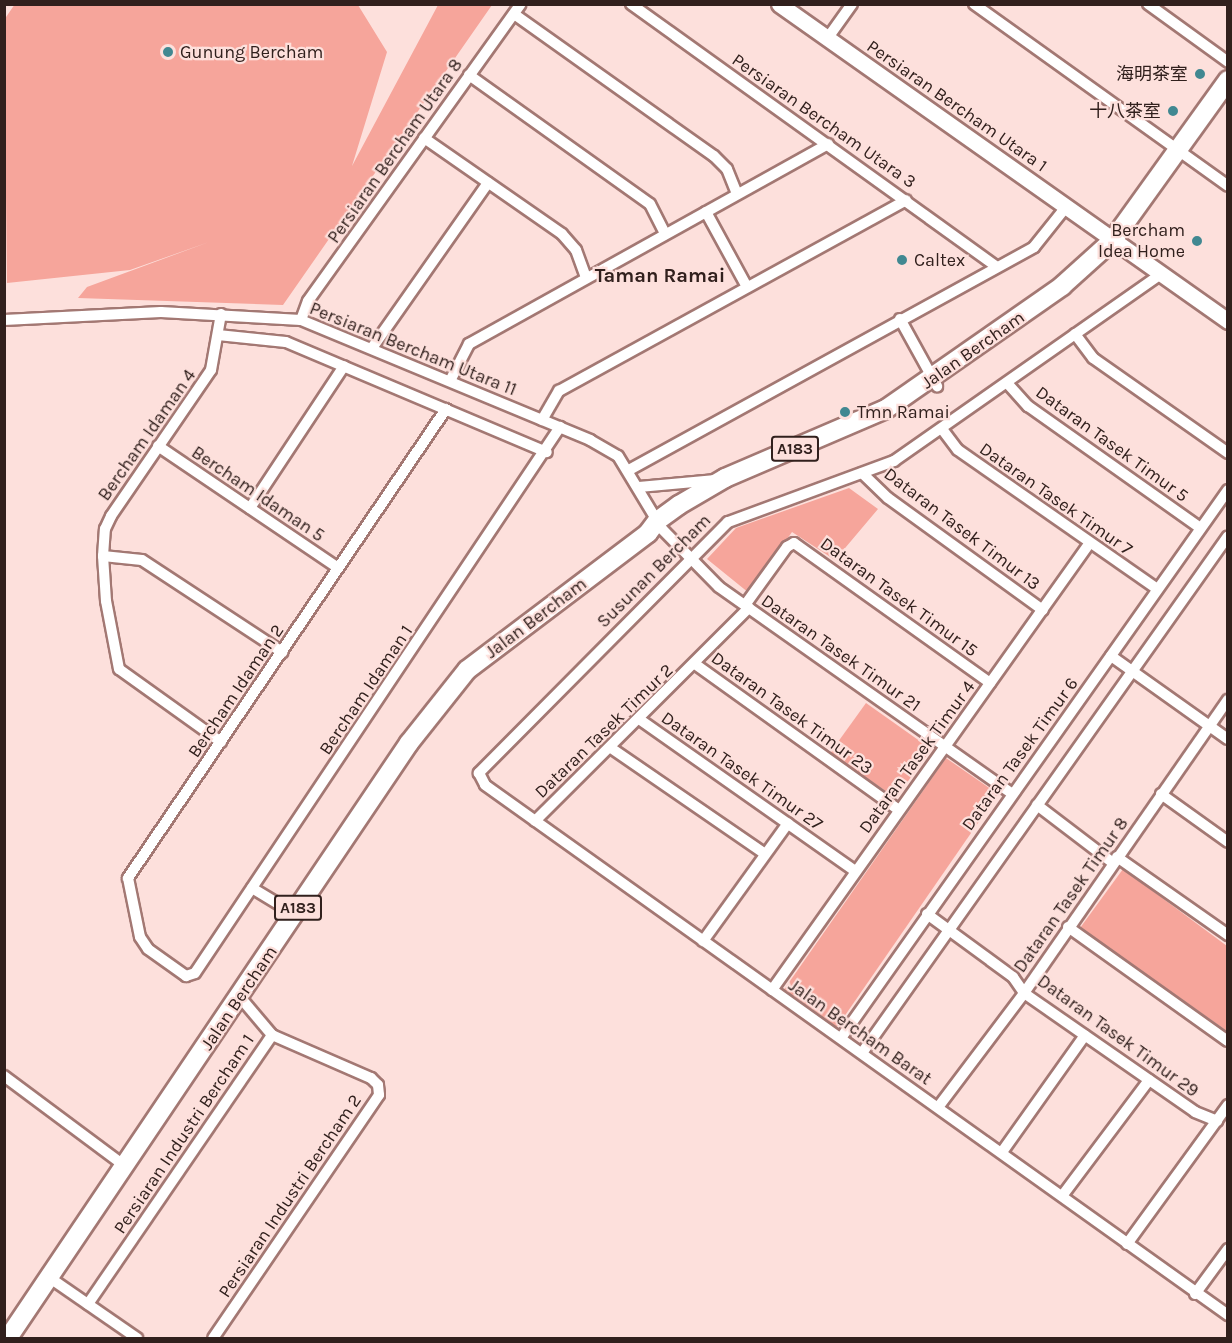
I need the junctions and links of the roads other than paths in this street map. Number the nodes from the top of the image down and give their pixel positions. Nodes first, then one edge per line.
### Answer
1 (521, 4) edge
2 (632, 4) edge
3 (778, 4) edge
4 (852, 4) edge
5 (974, 4) edge
6 (1148, 4) edge
7 (514, 14) junction
8 (827, 39) junction
9 (1227, 62) edge
10 (469, 75) junction
11 (1227, 80) edge
12 (1227, 93) edge
13 (424, 138) junction
14 (828, 144) junction
15 (1180, 154) junction
16 (488, 183) junction
17 (1227, 186) edge
18 (737, 194) junction
19 (906, 200) junction
20 (1066, 207) junction
21 (706, 212) junction
22 (665, 233) junction
23 (1117, 243) junction
24 (996, 266) junction
25 (1161, 274) junction
26 (586, 277) junction
27 (747, 287) junction
28 (221, 314) junction
29 (900, 319) junction
30 (4, 320) edge
31 (301, 320) junction
32 (1227, 321) edge
33 (1075, 334) junction
34 (218, 335) junction
35 (372, 348) junction
36 (344, 366) junction
37 (450, 381) junction
38 (935, 382) junction
39 (1008, 384) junction
40 (446, 409) junction
41 (542, 420) junction
42 (560, 428) junction
43 (942, 429) junction
44 (158, 446) junction
45 (547, 452) junction
46 (1227, 453) edge
47 (630, 470) junction
48 (862, 473) junction
49 (725, 478) junction
50 (639, 487) junction
51 (1227, 490) edge
52 (250, 508) junction
53 (656, 527) junction
54 (1200, 528) junction
55 (1227, 536) edge
56 (1089, 544) junction
57 (103, 556) junction
58 (690, 559) junction
59 (338, 568) junction
60 (1157, 589) junction
61 (747, 607) junction
62 (1043, 610) junction
63 (282, 652) junction
64 (1111, 656) junction
65 (695, 664) junction
66 (1132, 672) junction
67 (990, 683) junction
68 (1227, 700) edge
69 (639, 719) junction
70 (1209, 726) junction
71 (1227, 739) edge
72 (221, 742) junction
73 (945, 746) junction
74 (610, 748) junction
75 (479, 773) joint
76 (1011, 793) junction
77 (1161, 794) junction
78 (1037, 805) junction
79 (899, 810) junction
80 (535, 821) junction
81 (788, 823) junction
82 (1227, 842) edge
83 (764, 853) junction
84 (1115, 860) junction
85 (855, 871) junction
86 (252, 888) junction
87 (295, 914) junction
88 (927, 914) junction
89 (1068, 927) junction
90 (947, 929) junction
91 (1227, 935) edge
92 (703, 941) junction
93 (198, 969) joint
94 (772, 990) junction
95 (1024, 993) junction
96 (240, 997) junction
97 (272, 1035) junction
98 (1085, 1035) junction
99 (840, 1038) junction
100 (1227, 1041) edge
101 (862, 1053) junction
102 (364, 1075) joint
103 (4, 1076) edge
104 (1149, 1080) junction
105 (1227, 1105) edge
106 (939, 1106) junction
107 (1217, 1121) junction
108 (1002, 1152) junction
109 (126, 1167) junction
110 (1062, 1196) junction
111 (1127, 1244) junction
112 (1227, 1249) edge
113 (50, 1278) junction
114 (1195, 1294) junction
115 (88, 1304) junction
116 (1227, 1315) edge
117 (8, 1338) edge
118 (137, 1338) edge
119 (213, 1338) edge

1 - 7 street, Persiaran Bercham Utara 8
2 - 14 street, Persiaran Bercham Utara 3
3 - 8 street, Persiaran Bercham Utara 1
4 - 8 street
5 - 15 street
6 - 9 street
7 - 10 street, Persiaran Bercham Utara 8
7 - 18 street
8 - 20 street, Persiaran Bercham Utara 1
10 - 13 street, Persiaran Bercham Utara 8
10 - 22 street
11 - 15 main road, Jalan Bercham / A183
12 - 15 main road, Jalan Bercham / A183
13 - 16 street
13 - 31 street, Persiaran Bercham Utara 8
14 - 18 street
14 - 19 street, Persiaran Bercham Utara 3
15 - 17 street
15 - 23 main road, Jalan Bercham / A183
16 - 26 street
16 - 35 street
18 - 21 street
19 - 24 street, Persiaran Bercham Utara 3
19 - 27 street
20 - 23 street, Persiaran Bercham Utara 1
20 - 24 street
21 - 22 street
21 - 27 street
22 - 26 street
23 - 25 street, Persiaran Bercham Utara 1
23 - 38 main road, Jalan Bercham / A183
24 - 29 street
25 - 32 street, Persiaran Bercham Utara 1
25 - 33 street, Susunan Bercham
26 - 37 street
27 - 41 street
28 - 30 street, Persiaran Bercham Utara 11
28 - 31 street, Persiaran Bercham Utara 11
28 - 34 street, Bercham Idaman 4
29 - 38 street
29 - 47 street
31 - 35 street, Persiaran Bercham Utara 11
33 - 39 street, Susunan Bercham
33 - 46 street
34 - 36 street
34 - 44 street, Bercham Idaman 4
35 - 37 street, Persiaran Bercham Utara 11
36 - 40 street
36 - 52 street
37 - 41 street, Persiaran Bercham Utara 11
38 - 49 main road, Jalan Bercham / A183
38 - 53 main road, Jalan Bercham / A183
39 - 43 street, Susunan Bercham
39 - 54 street, Dataran Tasek Timur 5
40 - 45 street
40 - 59 street, Bercham Idaman 2
41 - 42 street, Persiaran Bercham Utara 11
42 - 45 street, Bercham Idaman 1
42 - 47 street, Persiaran Bercham Utara 11
43 - 48 street, Susunan Bercham
43 - 56 street, Dataran Tasek Timur 7
44 - 52 street, Bercham Idaman 5
44 - 57 street, Bercham Idaman 4
45 - 86 street, Bercham Idaman 1
47 - 50 street, Persiaran Bercham Utara 11
48 - 58 street, Susunan Bercham
48 - 62 street, Dataran Tasek Timur 13
49 - 50 street
49 - 53 main road, Jalan Bercham / A183
50 - 53 street, Persiaran Bercham Utara 11
51 - 54 street, Dataran Tasek Timur 6
52 - 59 street, Bercham Idaman 5
53 - 58 street, Dataran Tasek Timur 21
53 - 87 main road, Jalan Bercham / A183
54 - 60 street, Dataran Tasek Timur 6
55 - 66 street
56 - 60 street, Dataran Tasek Timur 7
56 - 62 street, Dataran Tasek Timur 4
57 - 63 street
57 - 72 street, Bercham Idaman 4
58 - 61 street, Dataran Tasek Timur 21
58 - 75 street, Susunan Bercham
59 - 63 street, Bercham Idaman 2
60 - 64 street, Dataran Tasek Timur 6
61 - 65 street, Dataran Tasek Timur 2
61 - 67 street, Dataran Tasek Timur 15
61 - 73 street, Dataran Tasek Timur 21
62 - 67 street, Dataran Tasek Timur 4
63 - 72 street, Bercham Idaman 2
64 - 66 street
64 - 76 street, Dataran Tasek Timur 6
65 - 69 street, Dataran Tasek Timur 2
65 - 79 street, Dataran Tasek Timur 23
66 - 70 street
66 - 78 street
67 - 73 street, Dataran Tasek Timur 4
68 - 70 street, Dataran Tasek Timur 8
69 - 74 street, Dataran Tasek Timur 2
69 - 81 street, Dataran Tasek Timur 27
70 - 71 street
70 - 77 street, Dataran Tasek Timur 8
72 - 93 street, Bercham Idaman 2
73 - 76 street, Dataran Tasek Timur 21
73 - 79 street, Dataran Tasek Timur 4
74 - 80 street, Dataran Tasek Timur 2
74 - 83 street
75 - 80 street, Jalan Bercham Barat
76 - 88 street, Dataran Tasek Timur 6
77 - 82 street
77 - 84 street, Dataran Tasek Timur 8
78 - 84 street
78 - 90 street
79 - 85 street, Dataran Tasek Timur 4
80 - 92 street, Jalan Bercham Barat
81 - 83 street
81 - 85 street, Dataran Tasek Timur 27
83 - 92 street
84 - 89 street, Dataran Tasek Timur 8
84 - 91 street
85 - 94 street, Dataran Tasek Timur 4
86 - 87 street
86 - 93 street, Bercham Idaman 1
87 - 96 main road, Jalan Bercham / A183
88 - 90 street, Dataran Tasek Timur 29
88 - 99 street, Dataran Tasek Timur 6
89 - 95 street, Dataran Tasek Timur 8
89 - 100 street
90 - 95 street, Dataran Tasek Timur 29
90 - 101 street
92 - 94 street, Jalan Bercham Barat
94 - 99 street, Jalan Bercham Barat
95 - 98 street, Dataran Tasek Timur 29
95 - 106 street, Dataran Tasek Timur 8
96 - 97 street
96 - 109 main road, Jalan Bercham / A183
97 - 102 street, Persiaran Industri Bercham 1
97 - 115 street, Persiaran Industri Bercham 1
98 - 104 street, Dataran Tasek Timur 29
98 - 108 street
99 - 101 street, Jalan Bercham Barat
101 - 106 street, Jalan Bercham Barat
102 - 119 street, Persiaran Industri Bercham 2
103 - 109 street
104 - 107 street, Dataran Tasek Timur 29
104 - 110 street
105 - 107 street
106 - 108 street, Jalan Bercham Barat
107 - 111 street
108 - 110 street, Jalan Bercham Barat
109 - 113 main road, Jalan Bercham / A183
110 - 111 street, Jalan Bercham Barat
111 - 114 street, Jalan Bercham Barat
112 - 114 street
113 - 115 street
113 - 117 main road, Jalan Bercham / A183
114 - 116 street, Jalan Bercham Barat
115 - 118 street

